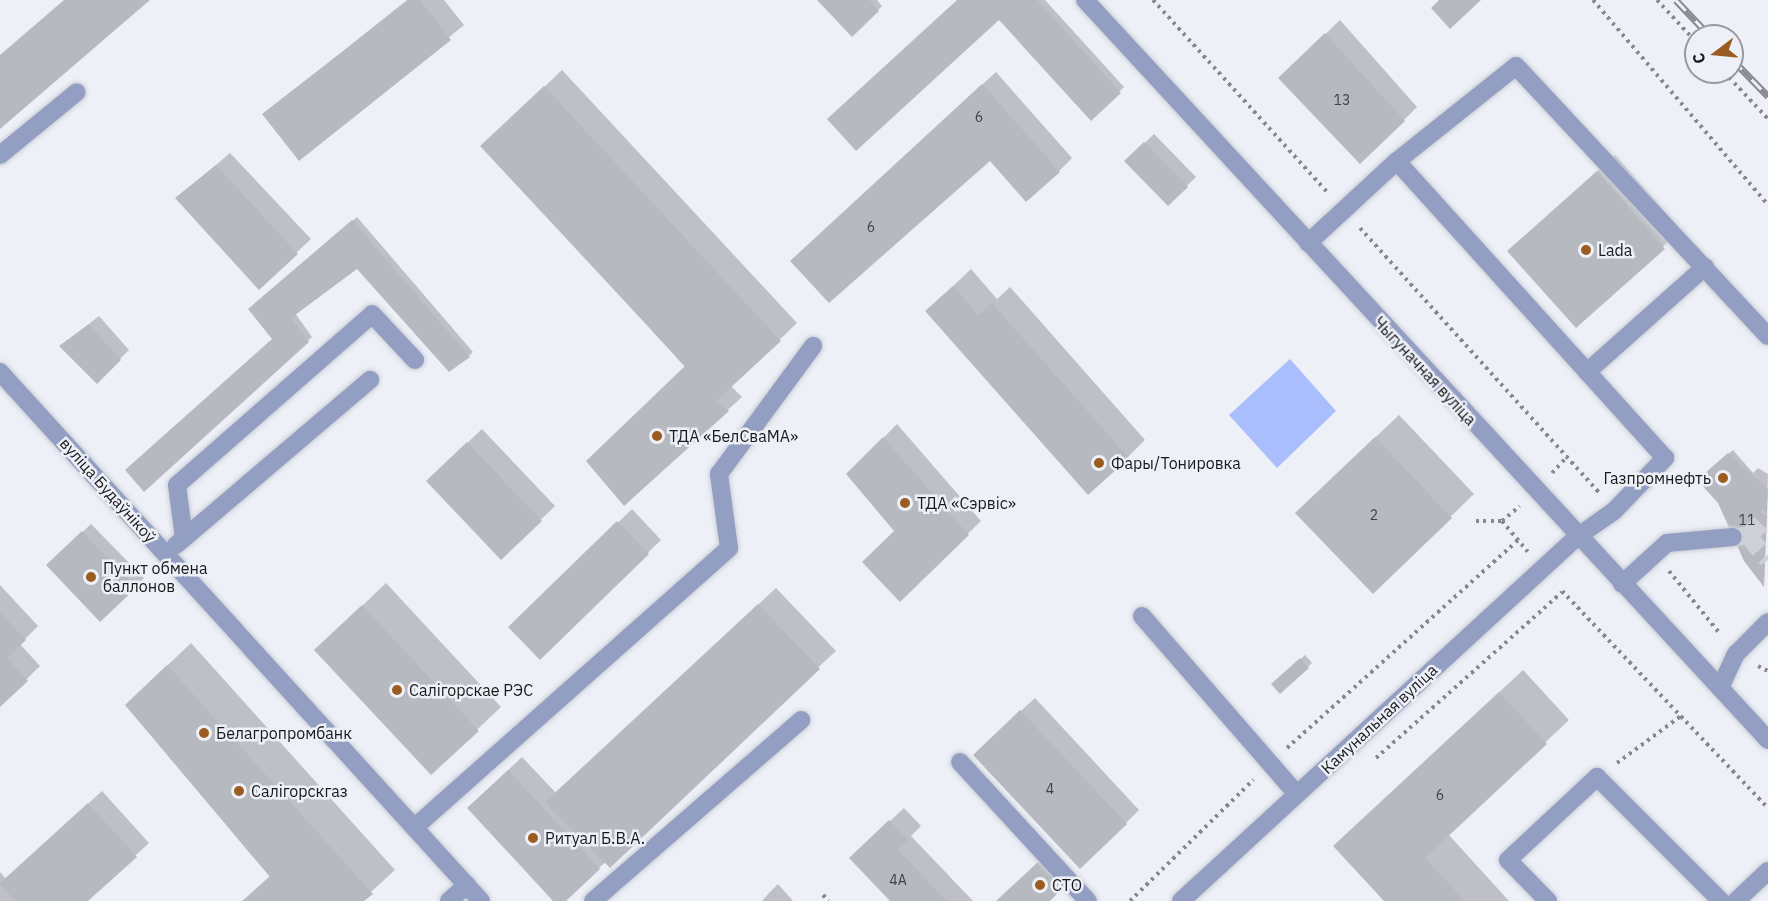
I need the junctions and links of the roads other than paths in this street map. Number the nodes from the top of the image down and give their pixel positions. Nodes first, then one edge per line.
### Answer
1 (1090, 2) edge
2 (77, 92) dead end
3 (0, 155) edge
4 (1397, 161) junction
5 (1308, 243) junction
6 (1704, 267) junction
7 (1768, 336) edge
8 (813, 346) dead end
9 (415, 360) dead end
10 (1587, 372) junction
11 (2, 378) edge
12 (370, 380) dead end
13 (1577, 537) junction
14 (1733, 537) tunnel mouth
15 (183, 538) junction
16 (166, 554) junction
17 (1622, 584) junction
18 (1142, 616) dead end
19 (1768, 622) edge
20 (1720, 688) junction
21 (801, 720) dead end
22 (1768, 740) edge
23 (960, 762) dead end
24 (1297, 794) junction
25 (415, 827) junction
26 (1768, 871) edge
27 (467, 885) junction
28 (449, 901) edge
29 (481, 901) edge
30 (593, 901) edge
31 (1088, 901) edge
32 (1181, 901) edge
33 (1548, 901) edge
34 (1721, 901) edge
35 (1736, 901) edge

1 - 5 street, Чыгуначная вуліца
2 - 3 street
4 - 5 street
4 - 6 street
4 - 10 street
5 - 13 street, Чыгуначная вуліца
6 - 7 street
6 - 10 street
8 - 25 street
9 - 15 street
10 - 13 street, Камунальная вуліца
11 - 16 street, вуліца Будаўнікоў
12 - 15 street
13 - 17 street, Чыгуначная вуліца
13 - 24 street, Камунальная вуліца
14 - 17 street
15 - 16 street
16 - 25 street, вуліца Будаўнікоў
17 - 20 street, Чыгуначная вуліца
18 - 24 street
19 - 20 street
20 - 22 street, Чыгуначная вуліца
21 - 30 street
23 - 31 street
24 - 32 street, Камунальная вуліца
25 - 27 street, вуліца Будаўнікоў
26 - 35 street
27 - 28 street
27 - 29 street, вуліца Будаўнікоў
33 - 34 street

